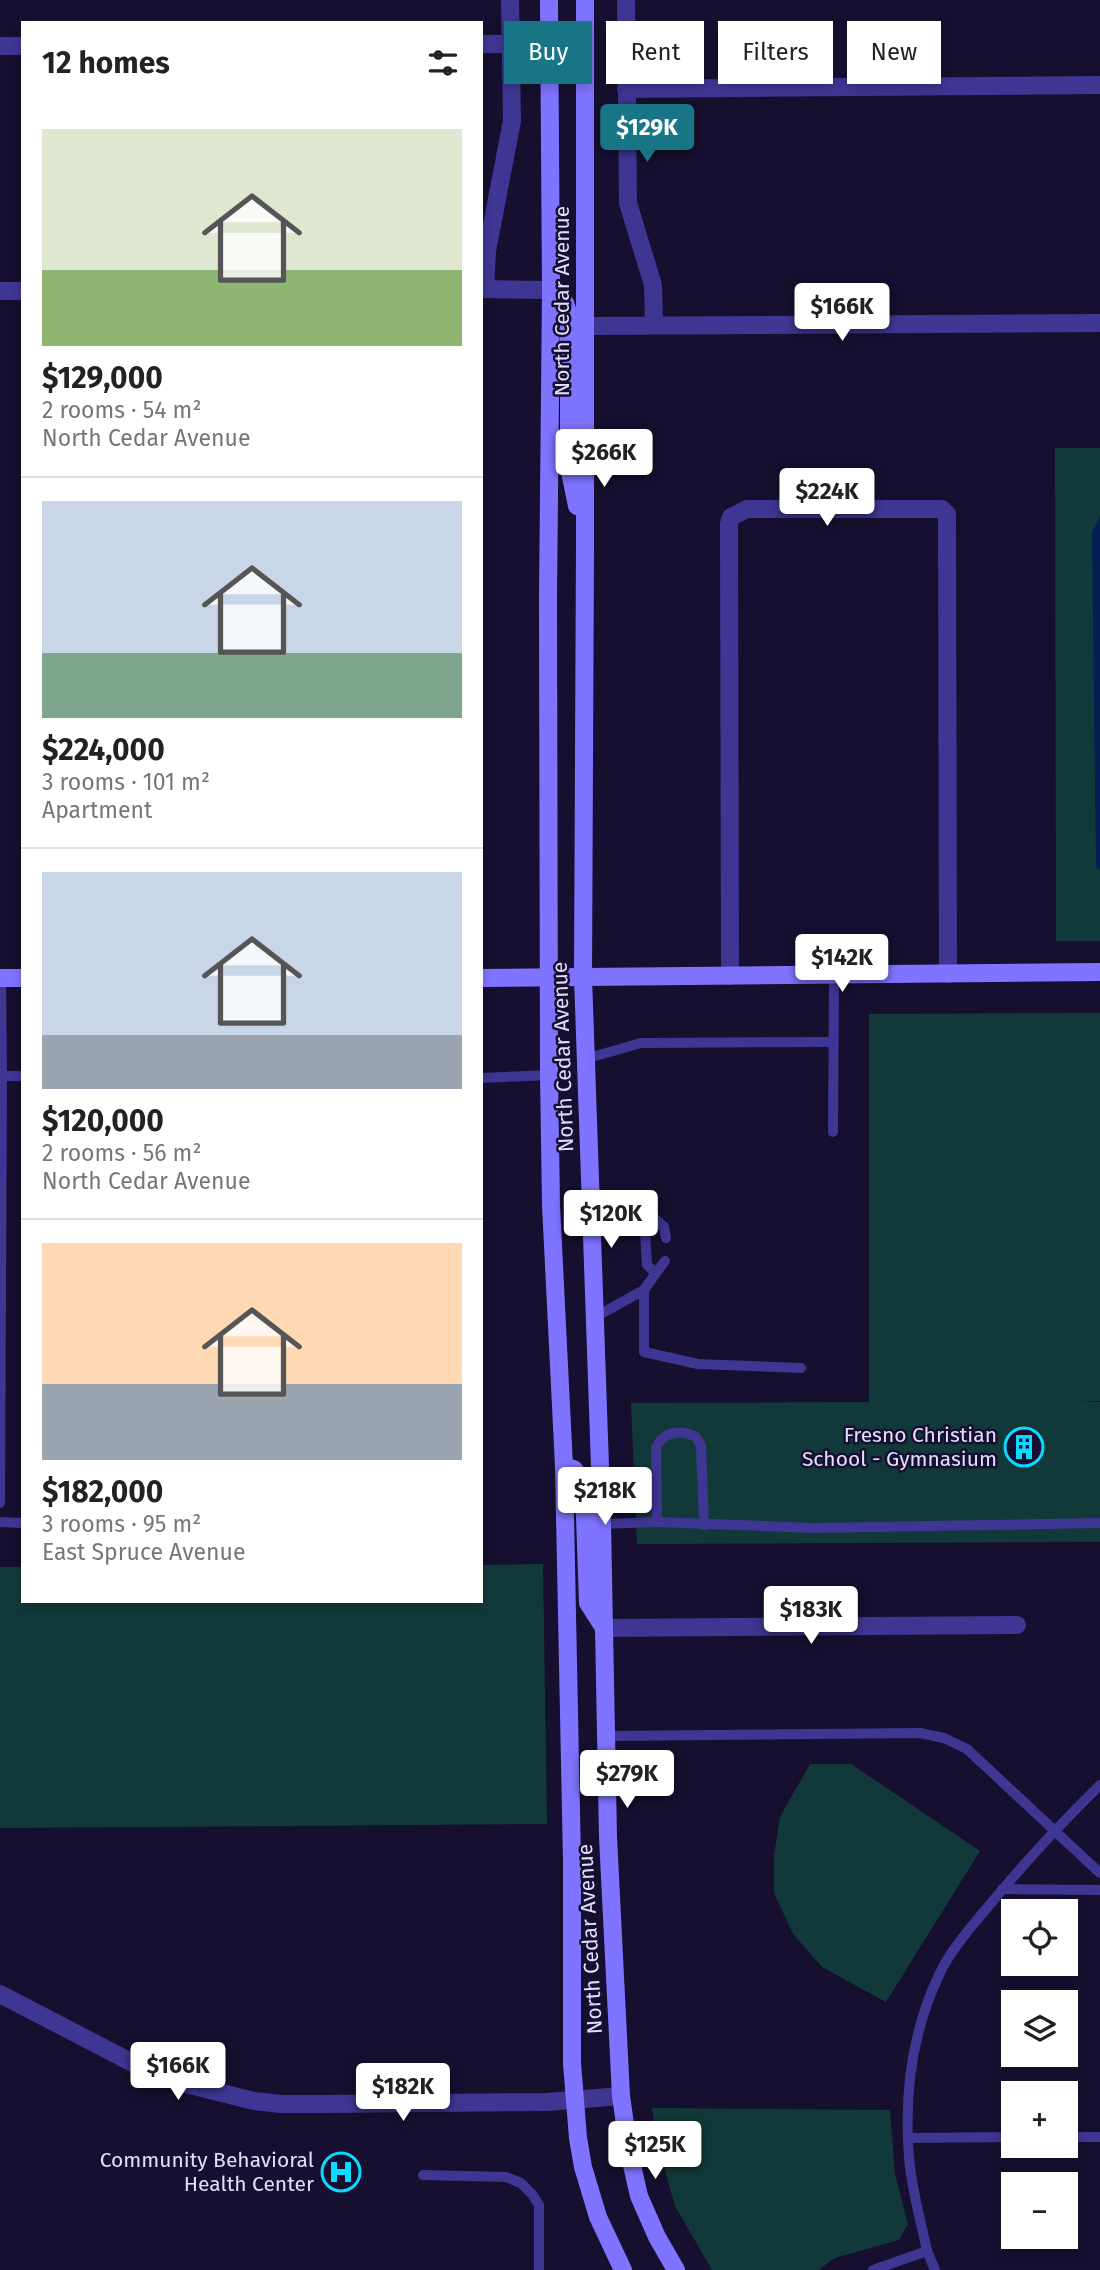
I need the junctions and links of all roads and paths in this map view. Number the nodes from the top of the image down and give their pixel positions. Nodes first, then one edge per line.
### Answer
1 (510, 0) edge
2 (549, 0) edge
3 (585, 0) edge
4 (626, 0) edge
5 (510, 21) edge
6 (483, 44) edge
7 (504, 44) edge
8 (0, 46) edge
9 (21, 46) edge
10 (512, 84) edge
11 (1100, 85) edge
12 (626, 89) junction
13 (483, 289) edge
14 (551, 290) junction
15 (0, 291) edge
16 (21, 291) edge
17 (1100, 323) edge
18 (654, 325) junction
19 (585, 326) junction
20 (585, 544) junction
21 (1100, 972) edge
22 (948, 974) junction
23 (834, 975) junction
24 (730, 976) junction
25 (583, 977) junction
26 (0, 978) edge
27 (21, 978) edge
28 (483, 978) edge
29 (549, 978) junction
30 (833, 1042) junction
31 (585, 1059) junction
32 (549, 1075) junction
33 (1, 1076) edge
34 (21, 1076) edge
35 (483, 1077) edge
36 (833, 1132) dead end
37 (590, 1201) junction
38 (650, 1215) junction
39 (666, 1238) dead end
40 (665, 1261) dead end
41 (656, 1273) junction
42 (644, 1290) junction
43 (595, 1317) junction
44 (801, 1368) dead end
45 (564, 1466) junction
46 (0, 1503) edge
47 (0, 1522) edge
48 (657, 1522) junction
49 (21, 1523) edge
50 (1100, 1523) edge
51 (602, 1524) junction
52 (704, 1525) junction
53 (1017, 1625) dead end
54 (604, 1628) junction
55 (608, 1736) junction
56 (1100, 1785) edge
57 (1054, 1830) junction
58 (1100, 1873) edge
59 (1002, 1889) junction
60 (1100, 1890) edge
61 (0, 1994) edge
62 (621, 2096) junction
63 (575, 2100) junction
64 (1001, 2137) edge
65 (1078, 2137) edge
66 (1100, 2137) edge
67 (908, 2138) junction
68 (423, 2175) dead end
69 (927, 2251) junction
70 (540, 2270) edge
71 (622, 2270) edge
72 (677, 2270) edge
73 (873, 2270) edge
74 (935, 2270) edge

1 - 5 street
2 - 14 main road, North Cedar Avenue
3 - 19 main road, North Cedar Avenue
4 - 12 street
6 - 7 street
8 - 9 street
10 - 13 street
11 - 12 street
12 - 18 street
13 - 14 street
14 - 20 main road
14 - 29 main road, North Cedar Avenue
15 - 16 street
17 - 18 street
18 - 19 street
19 - 20 main road, North Cedar Avenue
20 - 25 main road, North Cedar Avenue
21 - 22 main road
22 - 23 main road
22 - 24 street
23 - 24 main road
23 - 30 lane
24 - 25 main road
25 - 29 main road
25 - 31 main road, North Cedar Avenue
26 - 27 main road
26 - 33 lane
28 - 29 main road
29 - 32 main road, North Cedar Avenue
30 - 31 lane
30 - 36 lane
31 - 37 main road, North Cedar Avenue
32 - 35 lane
32 - 45 main road, North Cedar Avenue
33 - 34 lane
33 - 46 lane
37 - 38 lane
37 - 43 main road, North Cedar Avenue
38 - 39 lane
38 - 41 lane
40 - 41 lane
41 - 42 lane
42 - 43 lane
42 - 44 lane
43 - 51 main road, North Cedar Avenue
45 - 54 main road
45 - 63 main road, North Cedar Avenue
47 - 49 lane
48 - 51 lane
48 - 52 lane
48 - 52 lane
50 - 52 lane
51 - 54 main road, North Cedar Avenue
53 - 54 street
54 - 55 main road, North Cedar Avenue
55 - 57 lane
55 - 62 main road, North Cedar Avenue
56 - 57 lane
57 - 58 lane
57 - 59 lane
59 - 60 lane
59 - 67 lane
61 - 63 street
62 - 63 street
62 - 72 main road, North Cedar Avenue
63 - 71 main road, North Cedar Avenue
64 - 67 lane
65 - 66 lane
67 - 69 lane
68 - 70 lane
69 - 73 lane
69 - 74 lane

